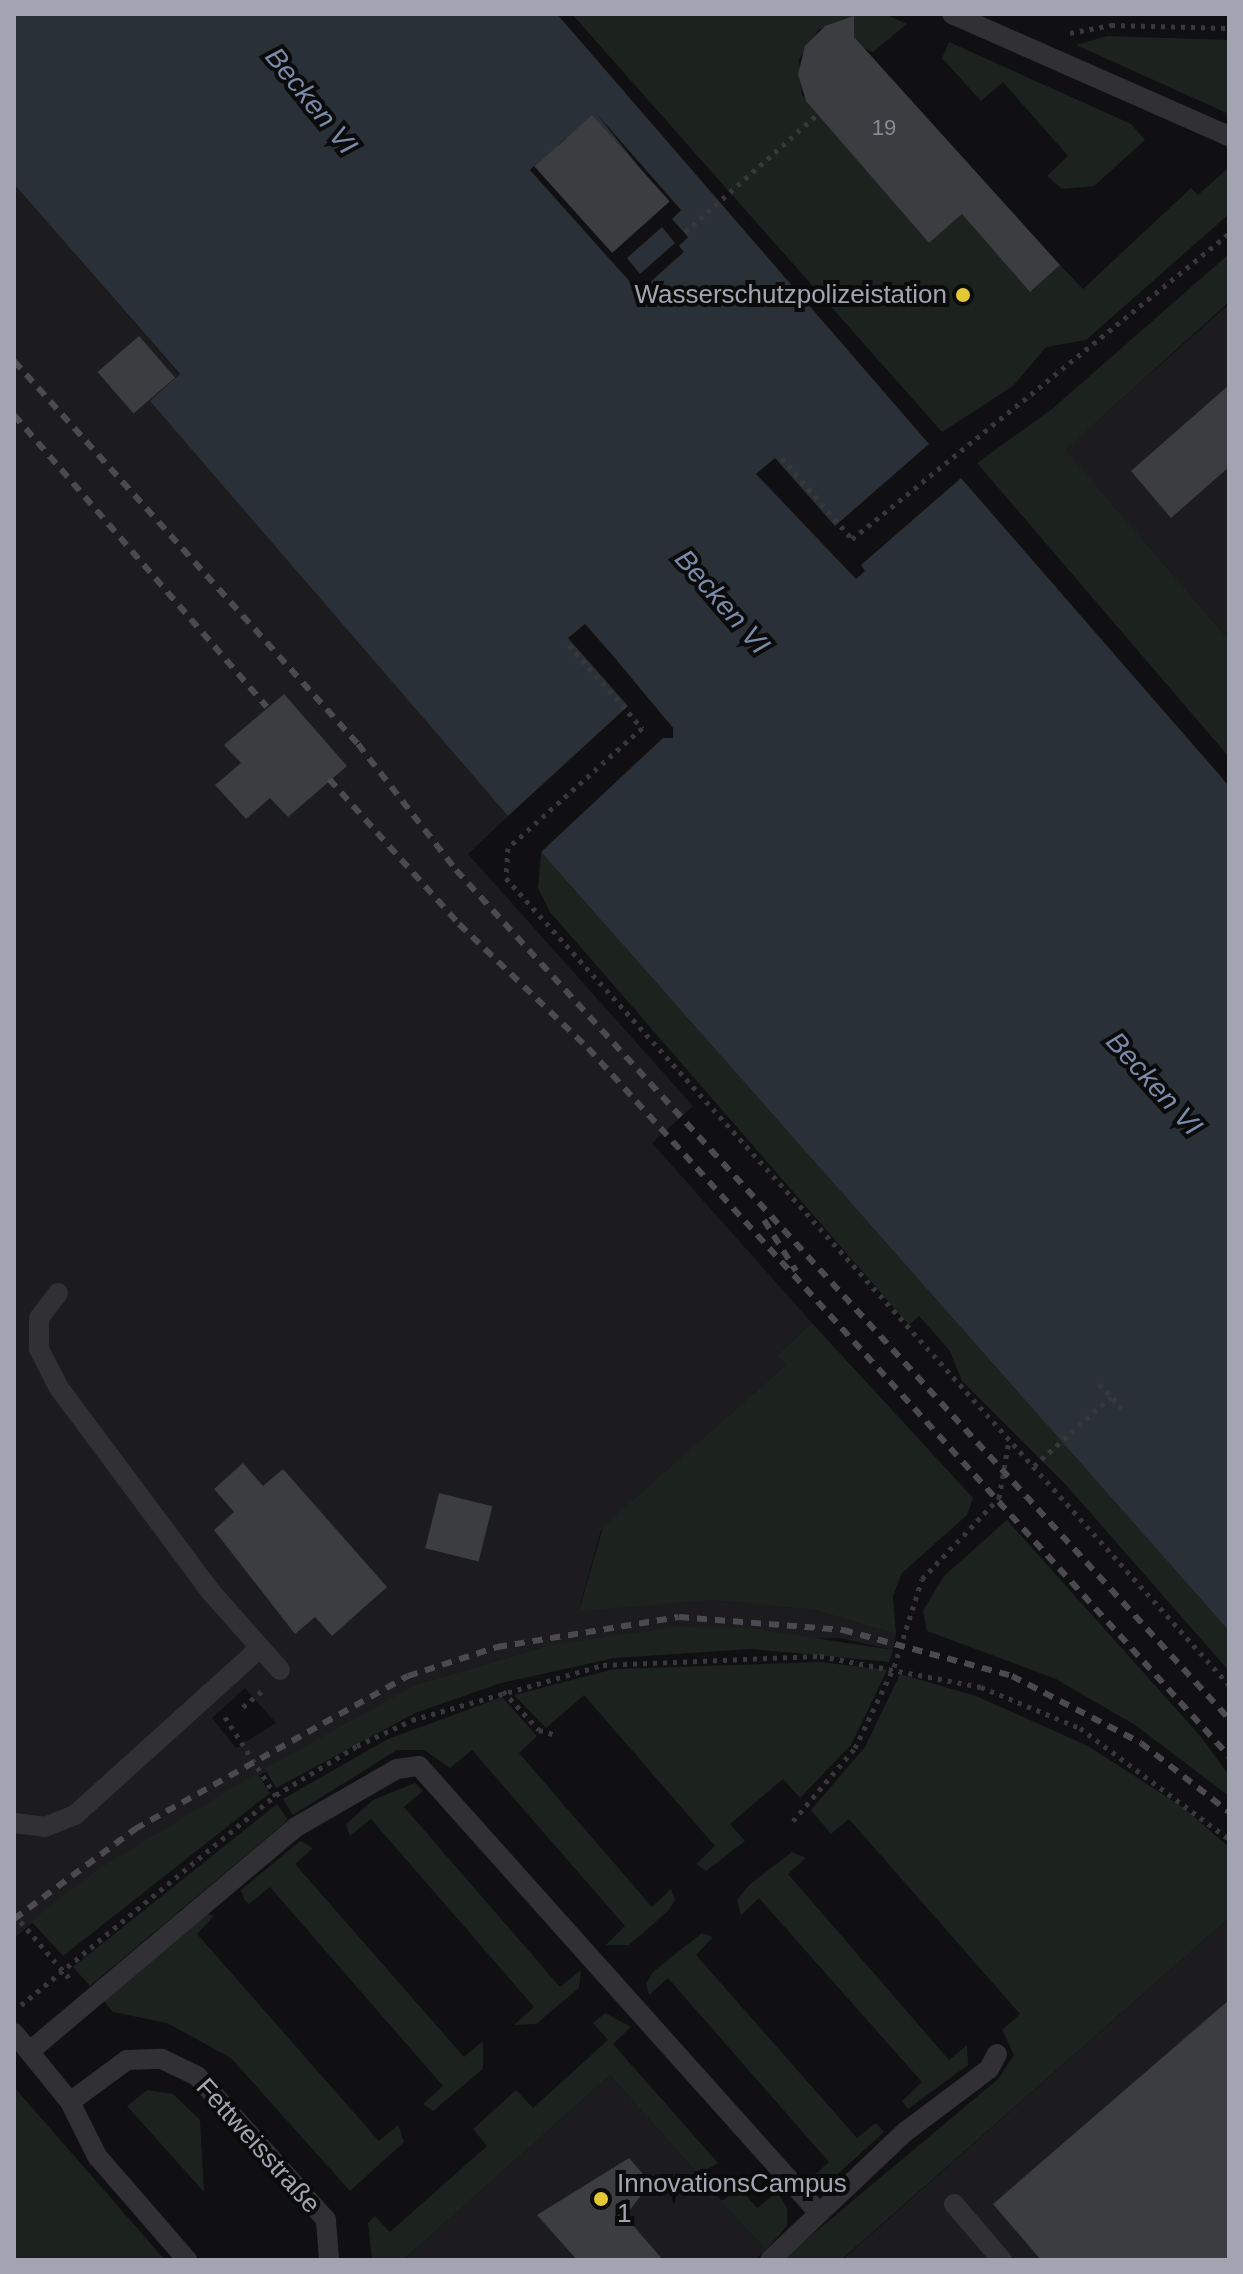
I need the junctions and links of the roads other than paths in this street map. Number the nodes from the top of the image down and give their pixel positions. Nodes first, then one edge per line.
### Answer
1 (952, 14) edge
2 (1229, 136) edge
3 (58, 1293) dead end
4 (260, 1648) junction
5 (280, 1670) dead end
6 (14, 1823) edge
7 (14, 2033) edge
8 (30, 2051) junction
9 (997, 2054) dead end
10 (70, 2102) junction
11 (954, 2204) dead end
12 (818, 2212) junction
13 (187, 2260) edge
14 (329, 2260) edge
15 (770, 2260) edge
16 (1002, 2260) edge

1 - 2 lane
3 - 4 lane
4 - 5 lane
4 - 6 lane
7 - 8 lane
8 - 10 lane
8 - 12 lane
9 - 12 lane
10 - 13 lane
10 - 14 lane, Fettweisstraße
11 - 16 lane
12 - 15 lane

